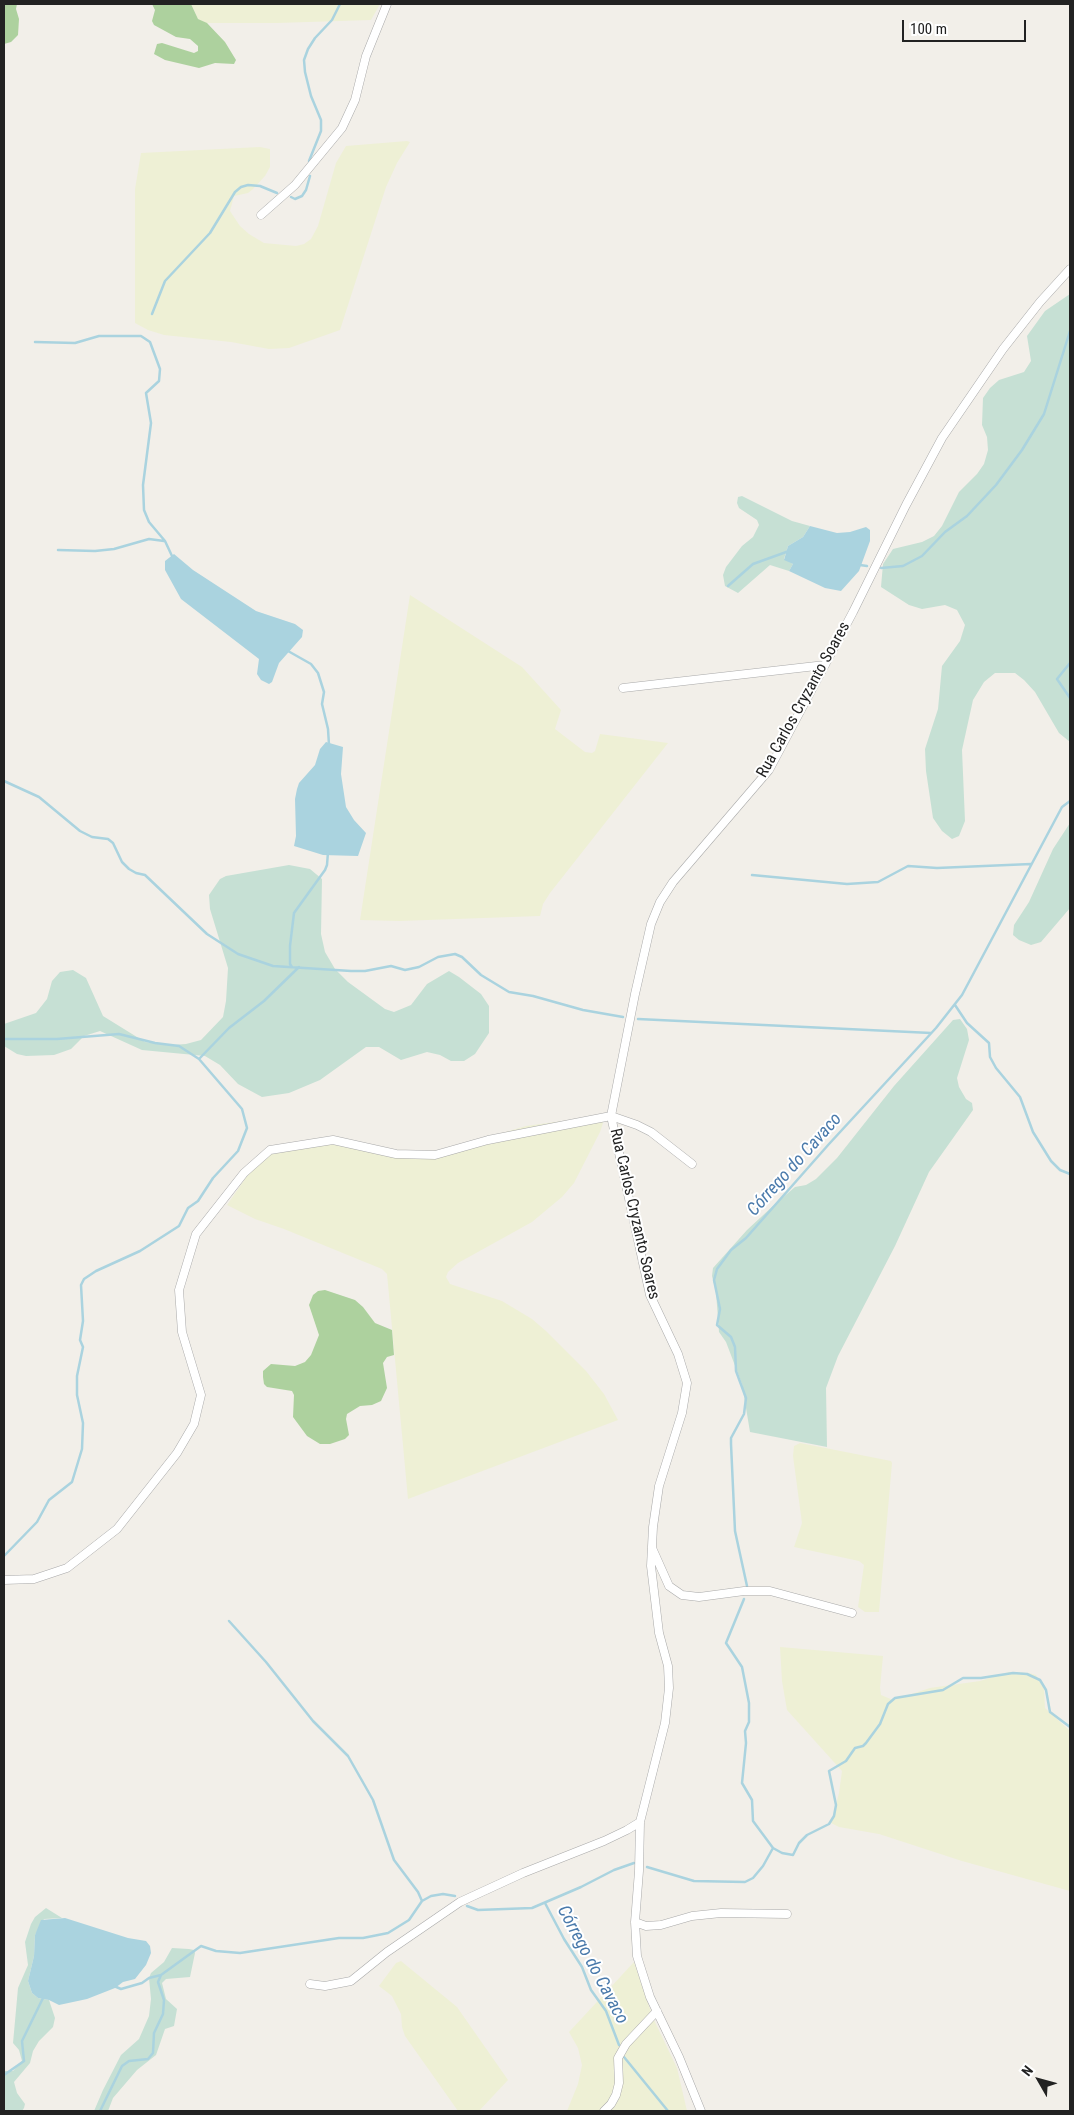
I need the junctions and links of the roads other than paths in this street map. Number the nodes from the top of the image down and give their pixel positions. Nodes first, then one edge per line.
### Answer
1 (387, 4) edge
2 (261, 216) dead end
3 (1070, 269) edge
4 (825, 665) junction
5 (623, 688) dead end
6 (611, 1116) junction
7 (692, 1164) dead end
8 (652, 1548) junction
9 (4, 1580) edge
10 (852, 1613) dead end
11 (640, 1822) junction
12 (788, 1914) dead end
13 (635, 1922) junction
14 (310, 1984) dead end
15 (657, 2011) junction
16 (604, 2111) edge
17 (701, 2111) edge

1 - 2 street
3 - 4 street, Rua Carlos Cryzanto Soares
4 - 5 street
4 - 6 street, Rua Carlos Cryzanto Soares
6 - 7 street
6 - 8 street, Rua Carlos Cryzanto Soares
6 - 9 street
8 - 10 street
8 - 11 street, Rua Carlos Cryzanto Soares
11 - 13 street, Rua Carlos Cryzanto Soares
11 - 14 street
12 - 13 street
13 - 15 street, Rua Carlos Cryzanto Soares
15 - 16 street
15 - 17 street, Rua Carlos Cryzanto Soares

